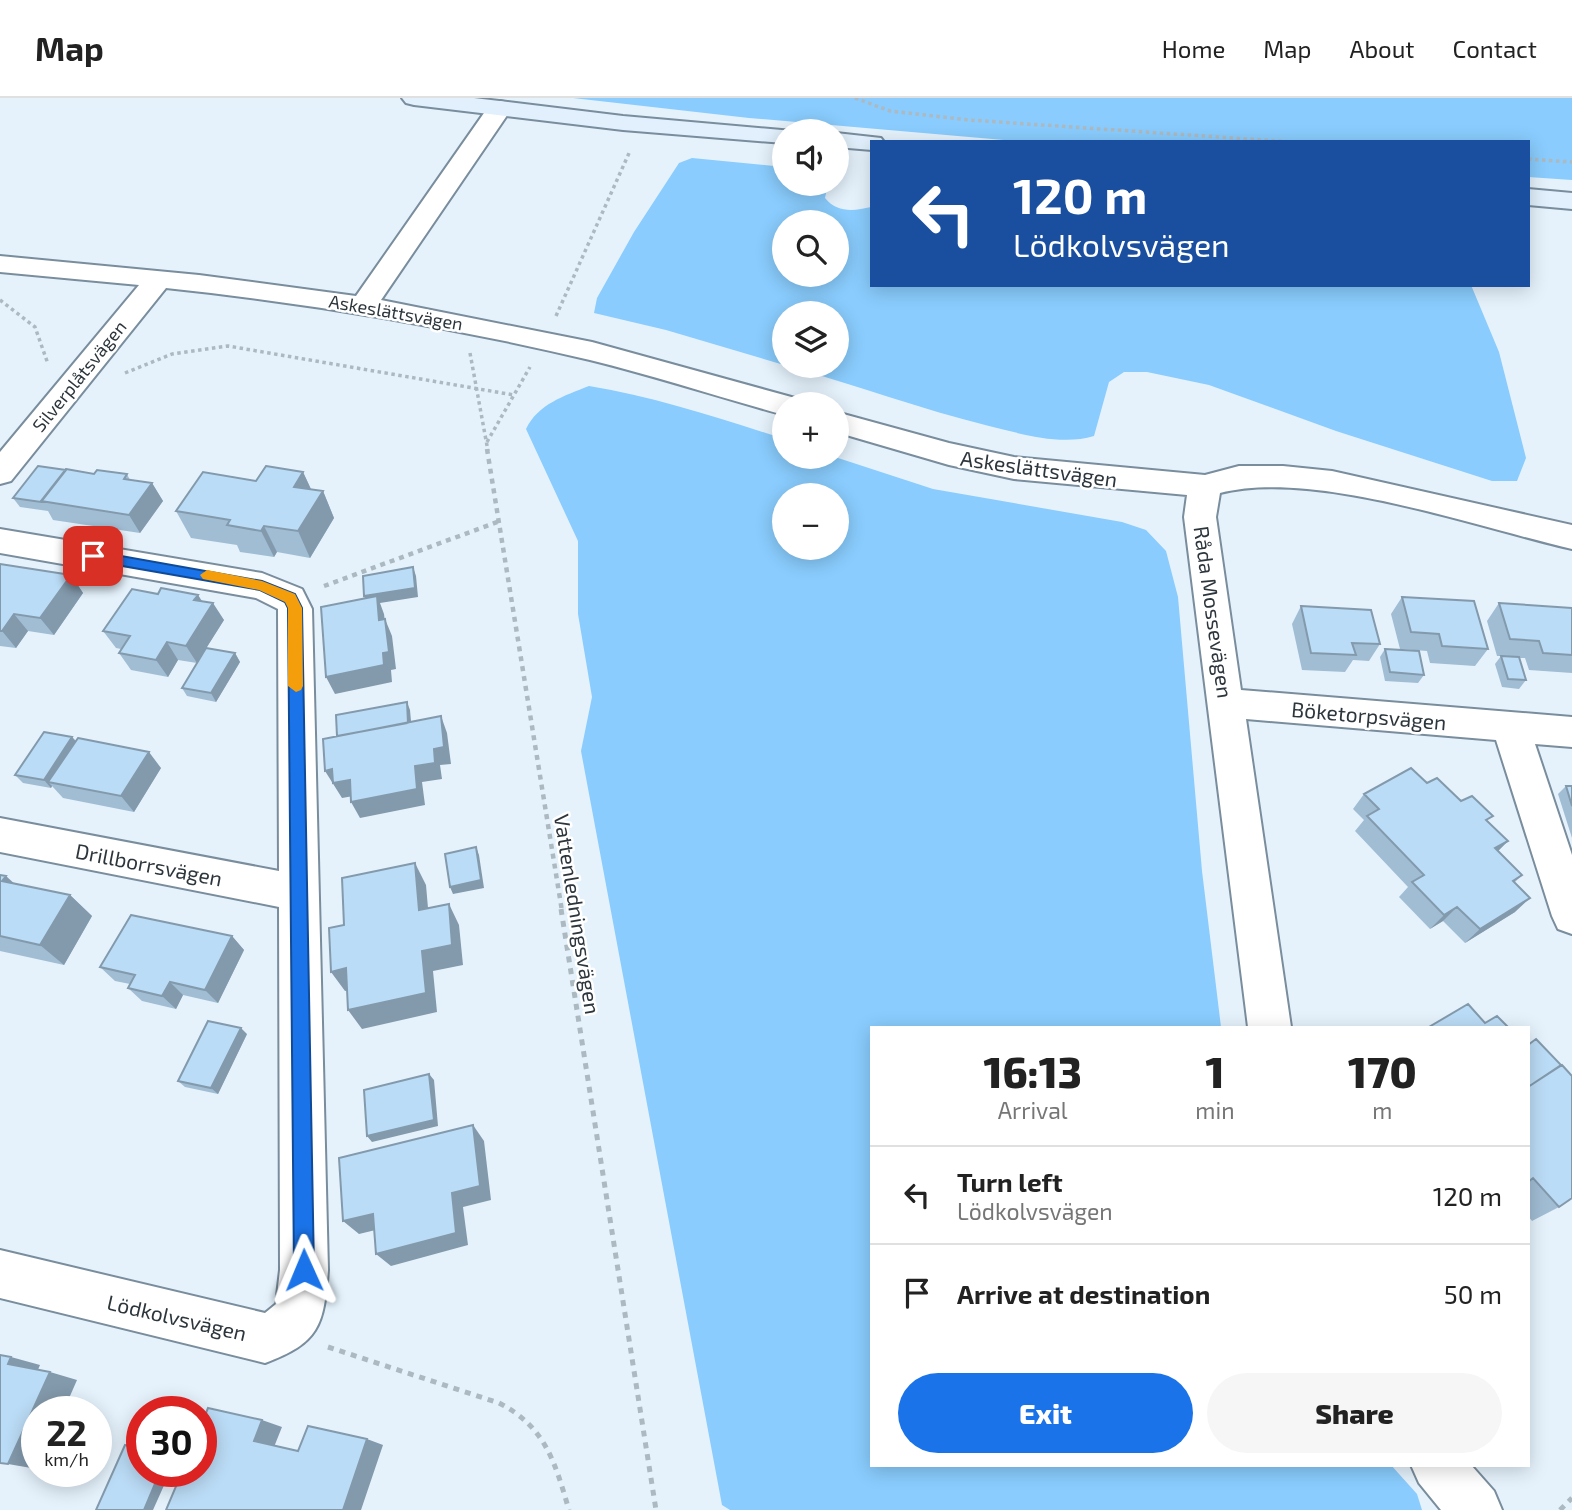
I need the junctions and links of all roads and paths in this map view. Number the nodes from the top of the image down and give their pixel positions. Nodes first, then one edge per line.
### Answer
1 (414, 98) edge
2 (855, 98) edge
3 (500, 108) junction
4 (772, 135) edge
5 (1264, 140) edge
6 (634, 142) dead end
7 (849, 142) edge
8 (870, 143) edge
9 (1530, 159) edge
10 (1572, 162) edge
11 (1530, 197) edge
12 (1572, 201) edge
13 (0, 264) edge
14 (159, 279) junction
15 (0, 300) edge
16 (363, 306) junction
17 (464, 324) junction
18 (545, 340) junction
19 (79, 375) junction
20 (478, 388) junction
21 (514, 395) junction
22 (772, 402) edge
23 (849, 426) edge
24 (486, 442) junction
25 (0, 472) edge
26 (1205, 486) junction
27 (500, 521) junction
28 (1572, 537) edge
29 (0, 541) edge
30 (290, 598) junction
31 (1226, 704) junction
32 (1511, 727) junction
33 (1572, 732) edge
34 (0, 835) edge
35 (299, 893) junction
36 (1572, 916) edge
37 (1269, 1026) edge
38 (0, 1274) edge
39 (285, 1332) junction
40 (1439, 1467) edge
41 (1572, 1498) edge
42 (569, 1510) edge
43 (656, 1510) edge
44 (1475, 1510) edge
45 (1560, 1510) edge

1 - 3 main road
2 - 5 path
3 - 4 main road
3 - 16 street
6 - 18 path
7 - 8 main road
9 - 10 path
11 - 12 main road
13 - 14 street, Askeslättsvägen
14 - 16 street, Askeslättsvägen
14 - 19 street, Silverplåtsvägen
15 - 19 path
16 - 17 street, Askeslättsvägen
17 - 18 street, Askeslättsvägen
17 - 20 path, Vattenledningsvägen
18 - 21 path
18 - 22 street, Askeslättsvägen
19 - 20 path
19 - 25 street, Silverplåtsvägen
20 - 21 path
20 - 24 path, Vattenledningsvägen
21 - 24 path
23 - 26 street, Askeslättsvägen
24 - 27 path, Vattenledningsvägen
26 - 28 street
26 - 31 street, Råda Mossevägen
27 - 30 path
27 - 43 path, Vattenledningsvägen
29 - 30 street
30 - 35 street
31 - 32 street, Böketorpsvägen
31 - 37 street, Råda Mossevägen
32 - 33 street, Böketorpsvägen
32 - 36 street
34 - 35 street, Drillborrsvägen
35 - 39 street
38 - 39 street, Lödkolvsvägen
39 - 42 path
40 - 44 street
41 - 45 path

